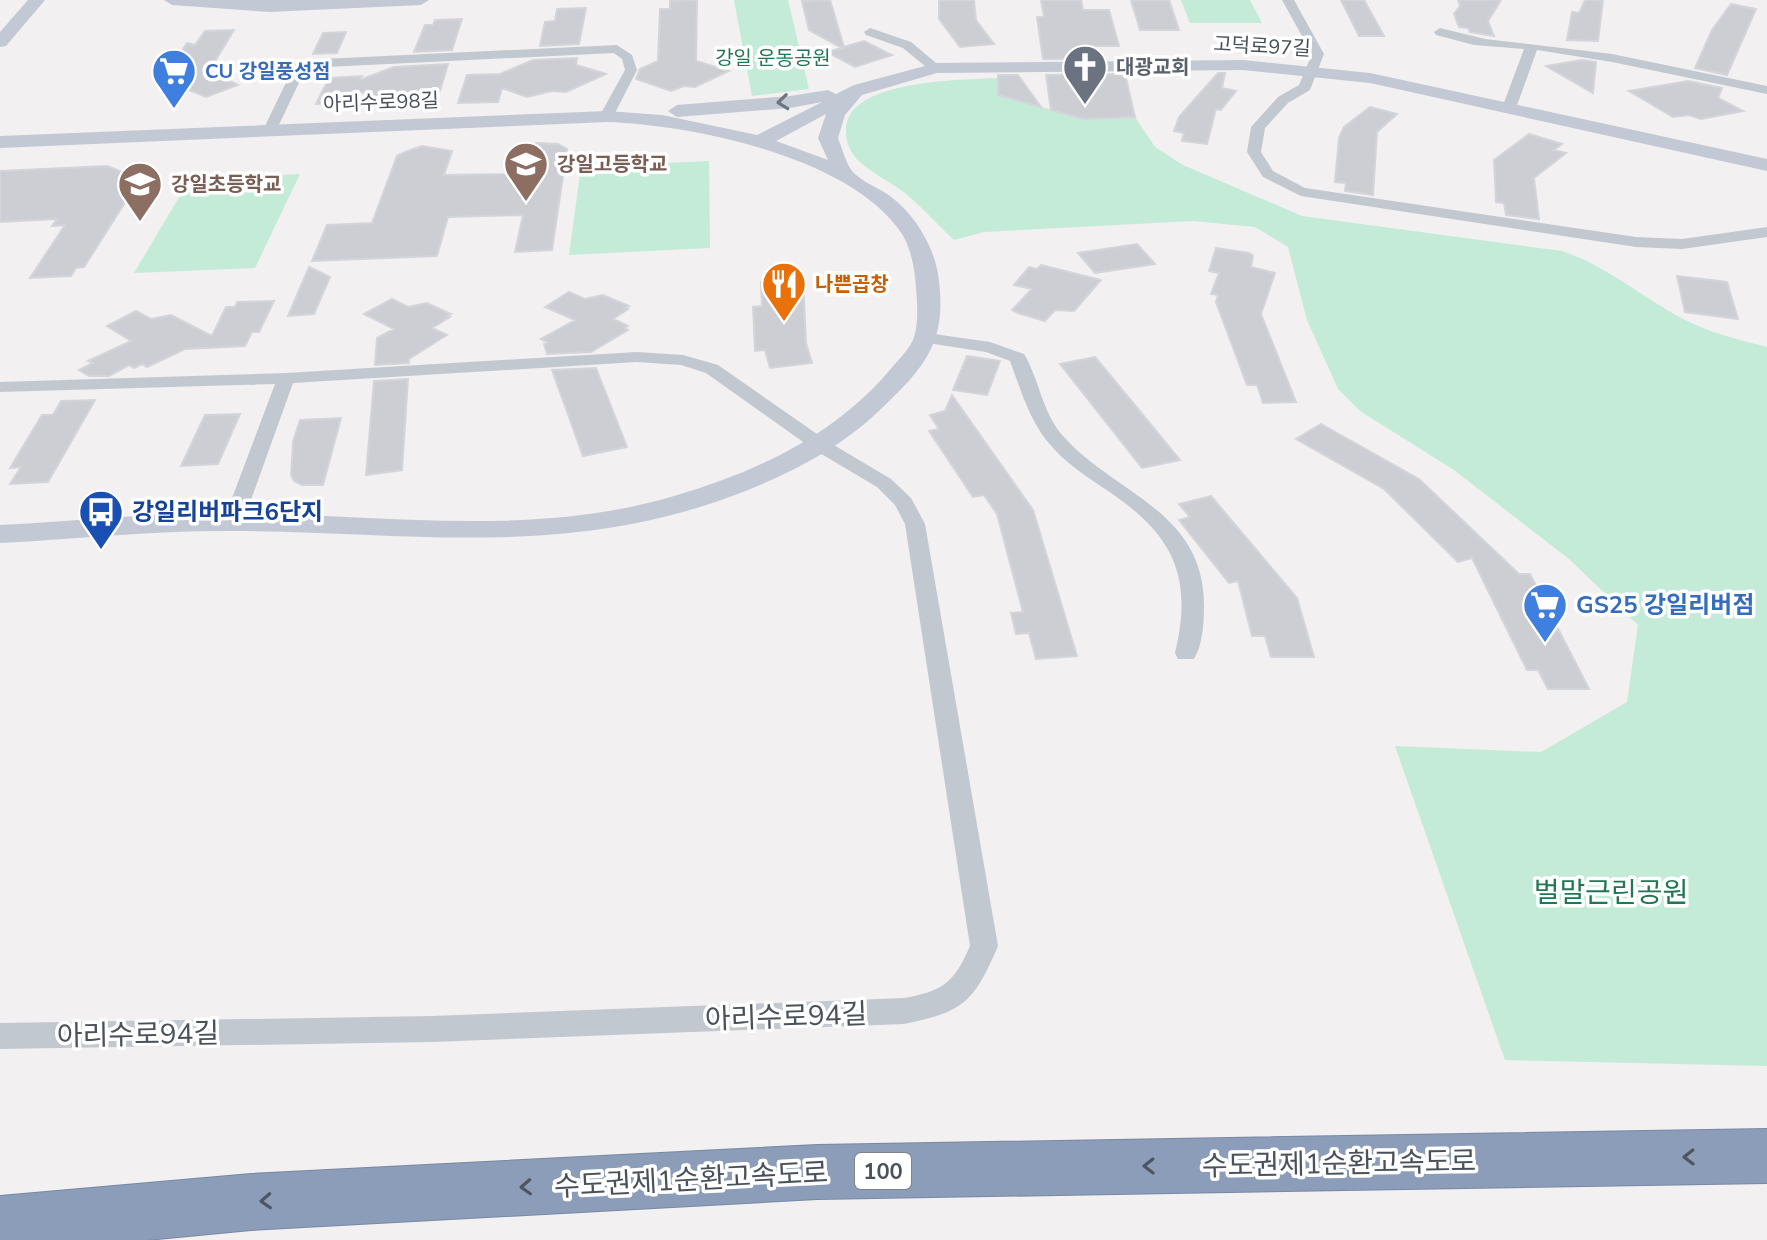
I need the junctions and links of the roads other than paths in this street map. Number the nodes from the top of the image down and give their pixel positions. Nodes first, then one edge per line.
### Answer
1 (37, 0) edge
2 (172, 0) edge
3 (421, 0) edge
4 (1288, 0) edge
5 (870, 32) dead end
6 (1440, 32) dead end
7 (0, 42) edge
8 (1532, 46) junction
9 (936, 68) junction
10 (1310, 70) junction
11 (860, 89) junction
12 (1767, 90) edge
13 (1509, 108) junction
14 (612, 117) junction
15 (271, 128) junction
16 (761, 141) junction
17 (0, 142) edge
18 (1767, 165) edge
19 (845, 177) junction
20 (1767, 232) edge
21 (927, 338) junction
22 (286, 378) junction
23 (0, 387) edge
24 (820, 445) junction
25 (233, 522) junction
26 (0, 534) edge
27 (1186, 653) dead end
28 (0, 1036) edge
29 (1767, 1156) edge
30 (0, 1225) edge

1 - 7 street
2 - 3 street
4 - 10 street
5 - 9 street
6 - 8 street
8 - 12 street
8 - 13 street
9 - 10 street, 고덕로97길
9 - 11 street, 고덕로97길
10 - 13 street, 고덕로97길
10 - 20 street
11 -> 14 street
11 - 16 street, 고덕로97길
11 - 19 street
13 - 18 street, 고덕로97길
14 - 15 street, 아리수로98길
14 - 15 street
14 - 16 street, 아리수로98길
15 - 17 street, 아리수로98길
16 - 19 street
19 - 21 street
21 - 24 street
21 - 27 street
22 - 23 street, 아리수로94길
22 - 24 street, 아리수로94길
22 - 25 street
24 - 25 street
24 - 28 street, 아리수로94길
25 - 26 street
29 -> 30 highway, 수도권제1순환고속도로 / 100

